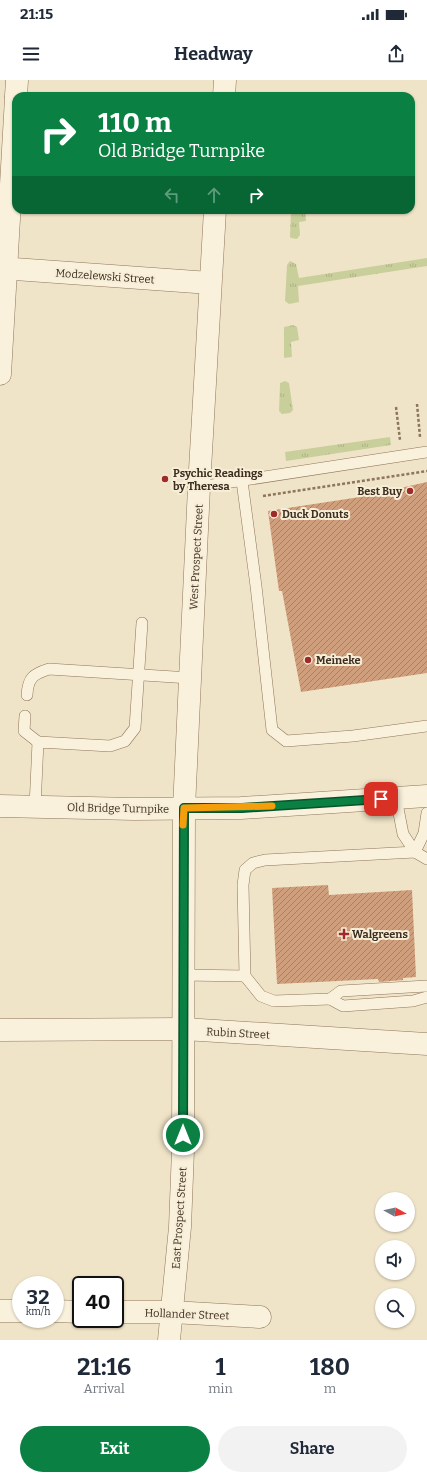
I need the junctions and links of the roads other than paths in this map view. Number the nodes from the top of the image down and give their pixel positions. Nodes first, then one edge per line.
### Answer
1 (17, 80) edge
2 (225, 80) edge
3 (16, 92) edge
4 (224, 92) edge
5 (12, 150) edge
6 (215, 214) edge
7 (3, 269) edge
8 (210, 283) junction
9 (0, 374) edge
10 (427, 452) edge
11 (242, 481) junction
12 (199, 487) junction
13 (142, 623) dead end
14 (138, 675) junction
15 (190, 678) junction
16 (27, 695) dead end
17 (25, 716) dead end
18 (427, 726) edge
19 (38, 742) junction
20 (427, 796) edge
21 (396, 798) junction
22 (0, 806) edge
23 (35, 807) junction
24 (184, 808) junction
25 (427, 813) edge
26 (415, 852) junction
27 (427, 859) edge
28 (183, 975) junction
29 (245, 976) junction
30 (427, 986) edge
31 (427, 996) edge
32 (330, 999) junction
33 (184, 1029) junction
34 (0, 1030) edge
35 (427, 1044) edge
36 (0, 1311) edge
37 (12, 1311) edge
38 (124, 1312) edge
39 (172, 1312) junction
40 (260, 1317) dead end
41 (169, 1340) edge

1 - 3 street
2 - 4 street
5 - 7 street
6 - 8 street, West Prospect Street
7 - 8 street, Modzelewski Street
7 - 9 street
8 - 12 street, West Prospect Street
10 - 11 lane
11 - 12 lane
11 - 18 lane
12 - 15 street, West Prospect Street
13 - 14 lane
14 - 15 lane
14 - 16 lane
14 - 19 lane
15 - 24 street, West Prospect Street
17 - 19 lane
19 - 23 lane
20 - 21 street, Old Bridge Turnpike
21 - 24 street, Old Bridge Turnpike
21 - 26 lane
22 - 23 street, Old Bridge Turnpike
23 - 24 street, Old Bridge Turnpike
24 - 28 street, East Prospect Street
25 - 26 lane
26 - 27 lane
26 - 29 lane
28 - 29 lane
28 - 33 street, East Prospect Street
29 - 32 lane
30 - 32 lane
31 - 32 lane
33 - 34 street, Rubin Street
33 - 35 street, Rubin Street
33 - 39 street, East Prospect Street
36 - 37 street
38 - 39 street, Hollander Street
39 - 40 street, Hollander Street
39 - 41 street, East Prospect Street

